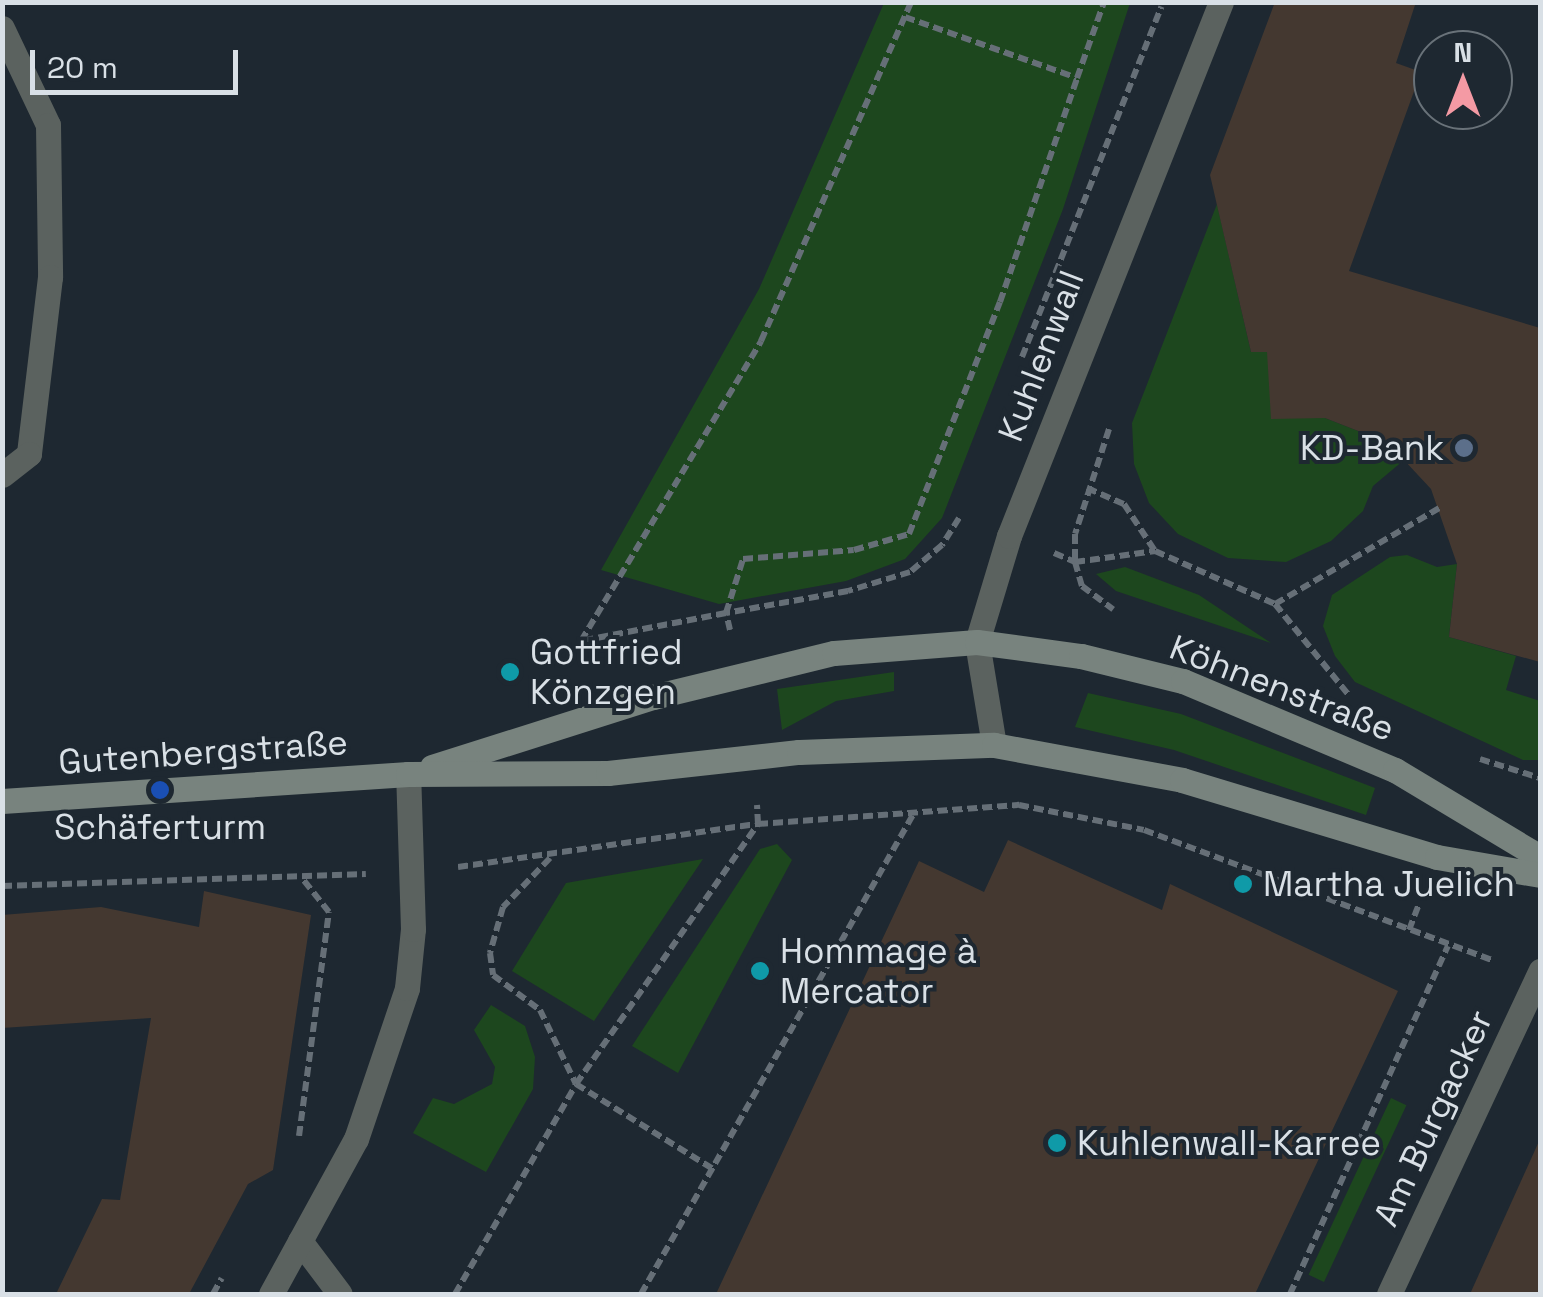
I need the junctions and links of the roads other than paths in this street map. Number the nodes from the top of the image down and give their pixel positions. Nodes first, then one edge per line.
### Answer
1 (1221, 2) edge
2 (2, 28) edge
3 (2, 475) edge
4 (977, 642) junction
5 (994, 746) junction
6 (408, 774) junction
7 (2, 801) edge
8 (1540, 857) edge
9 (1540, 875) edge
10 (1540, 971) edge
11 (300, 1240) junction
12 (271, 1294) edge
13 (340, 1294) edge
14 (1389, 1294) edge

1 - 4 street, Kuhlenwall
2 - 3 street
4 - 5 street, Kuhlenwall
4 - 6 main road, Gutenbergstraße
4 - 8 main road, Köhnenstraße
5 - 6 main road, Gutenbergstraße
5 - 9 main road
6 - 7 main road, Gutenbergstraße
6 - 11 street
10 - 14 street, Am Burgacker
11 - 12 street
11 - 13 street

